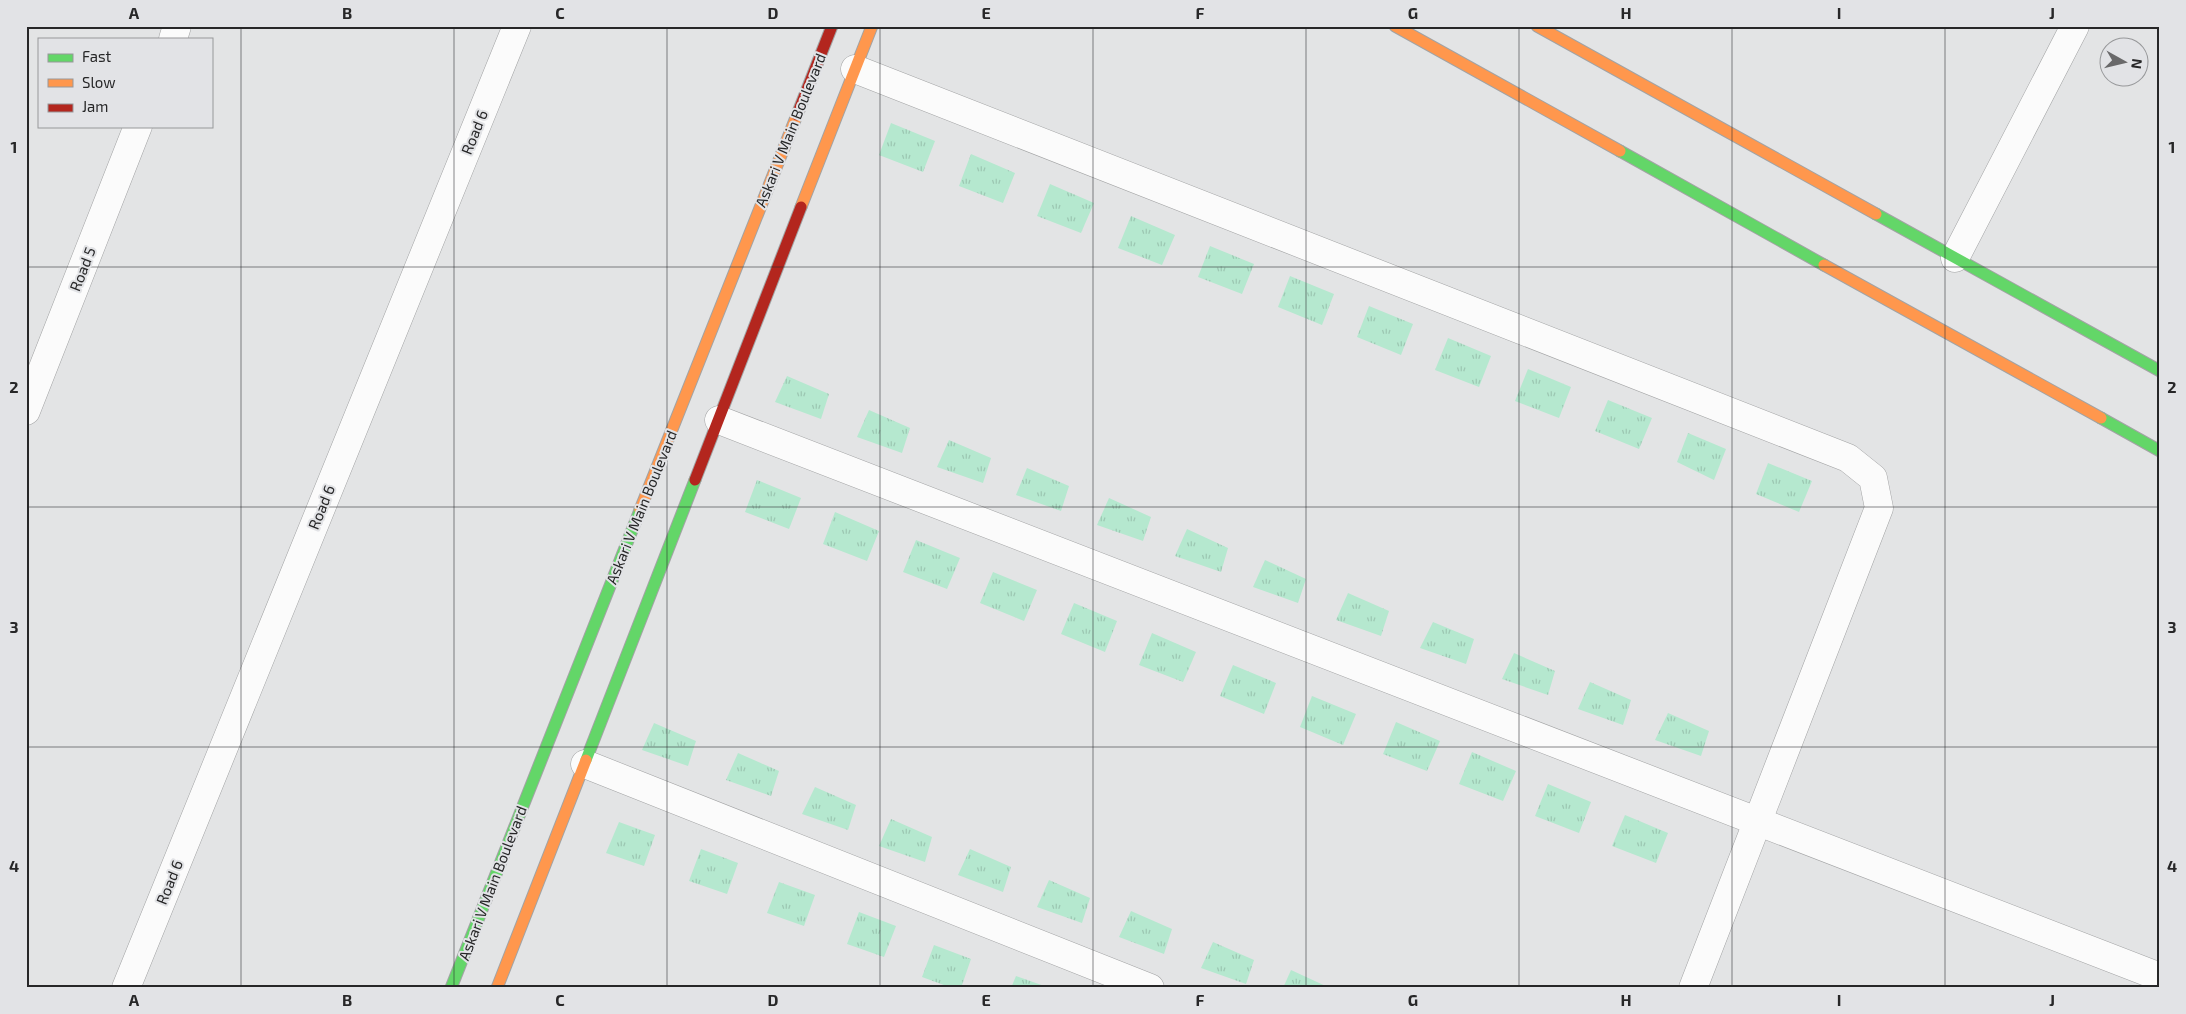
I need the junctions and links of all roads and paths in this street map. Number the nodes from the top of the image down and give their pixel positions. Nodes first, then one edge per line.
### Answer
1 (177, 26) edge
2 (517, 26) edge
3 (832, 26) edge
4 (872, 26) edge
5 (1395, 26) edge
6 (1537, 26) edge
7 (2075, 26) edge
8 (172, 38) edge
9 (855, 69) junction
10 (137, 128) edge
11 (1955, 258) junction
12 (2160, 371) edge
13 (26, 411) edge
14 (719, 420) junction
15 (2160, 451) edge
16 (581, 763) junction
17 (1758, 821) junction
18 (2160, 977) edge
19 (126, 988) edge
20 (451, 988) edge
21 (497, 988) edge
22 (1150, 988) edge
23 (1693, 988) edge

1 - 8 street
2 - 19 street, Road 6
3 - 20 main road, Askari V Main Boulevard
4 - 9 main road
5 - 15 main road
6 - 11 main road
7 - 11 street
9 - 14 main road
9 - 17 street
10 - 13 street, Road 5
11 - 12 main road
14 - 16 main road
14 - 17 street
16 - 21 main road
16 - 22 street
17 - 18 street
17 - 23 street

